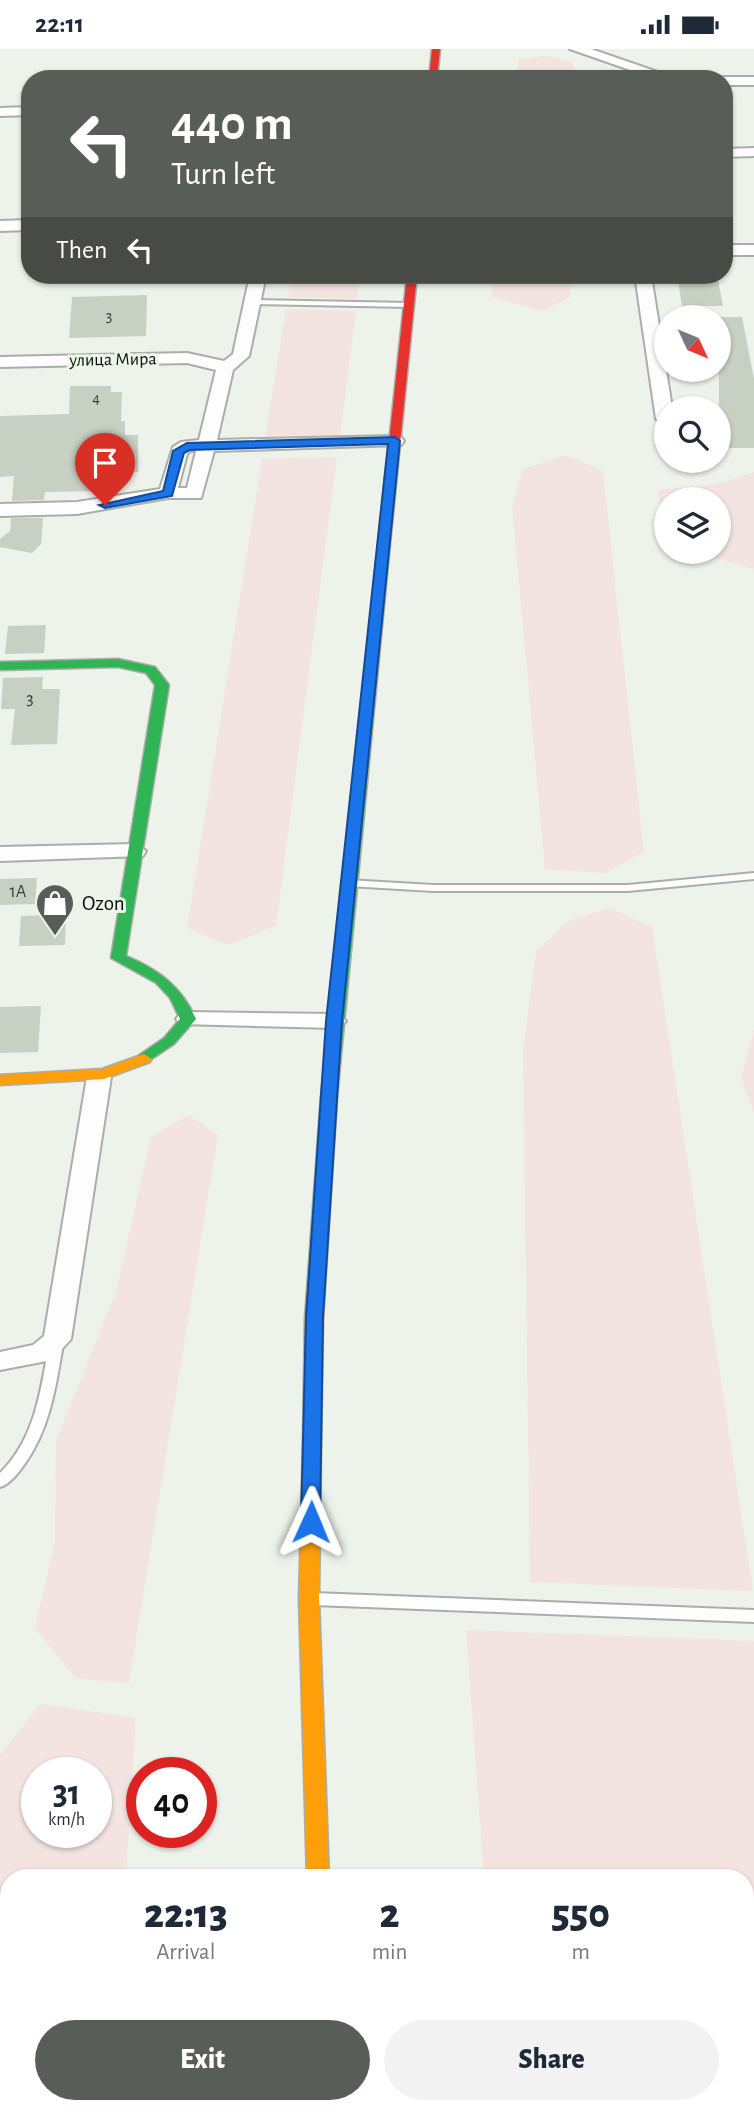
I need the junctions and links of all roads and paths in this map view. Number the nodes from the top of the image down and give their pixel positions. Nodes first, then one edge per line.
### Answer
1 (436, 49) edge
2 (577, 49) edge
3 (611, 60) junction
4 (434, 70) edge
5 (613, 70) edge
6 (643, 70) edge
7 (733, 81) edge
8 (754, 81) edge
9 (21, 111) edge
10 (0, 112) edge
11 (754, 152) edge
12 (733, 153) edge
13 (21, 225) edge
14 (0, 226) edge
15 (733, 250) edge
16 (754, 250) edge
17 (256, 284) edge
18 (411, 284) edge
19 (644, 284) edge
20 (253, 302) junction
21 (409, 306) junction
22 (0, 362) edge
23 (225, 367) junction
24 (661, 396) edge
25 (394, 446) junction
26 (206, 449) junction
27 (168, 493) junction
28 (0, 510) edge
29 (0, 666) edge
30 (135, 851) junction
31 (0, 854) edge
32 (754, 876) edge
33 (347, 883) junction
34 (188, 1019) junction
35 (334, 1021) junction
36 (99, 1077) junction
37 (0, 1080) edge
38 (57, 1339) junction
39 (0, 1361) edge
40 (0, 1482) edge
41 (310, 1599) junction
42 (754, 1616) edge
43 (318, 1869) edge

1 - 4 street
2 - 3 street
3 - 5 street
3 - 6 street
7 - 8 street
9 - 10 street
11 - 12 street
13 - 14 street
15 - 16 street
17 - 20 street
18 - 21 street
19 - 24 street
20 - 21 lane
20 - 23 street
21 - 25 street
22 - 23 street, улица Мира
23 - 26 street
25 - 26 street
25 - 33 street
26 - 27 street
26 - 27 street
27 - 28 street
29 - 30 street
30 - 31 street
30 - 34 street
32 - 33 lane
33 - 35 street
34 - 35 street
34 - 36 street
35 - 41 street
36 - 37 street
36 - 38 street
38 - 39 street
38 - 40 lane
41 - 42 lane
41 - 43 street

